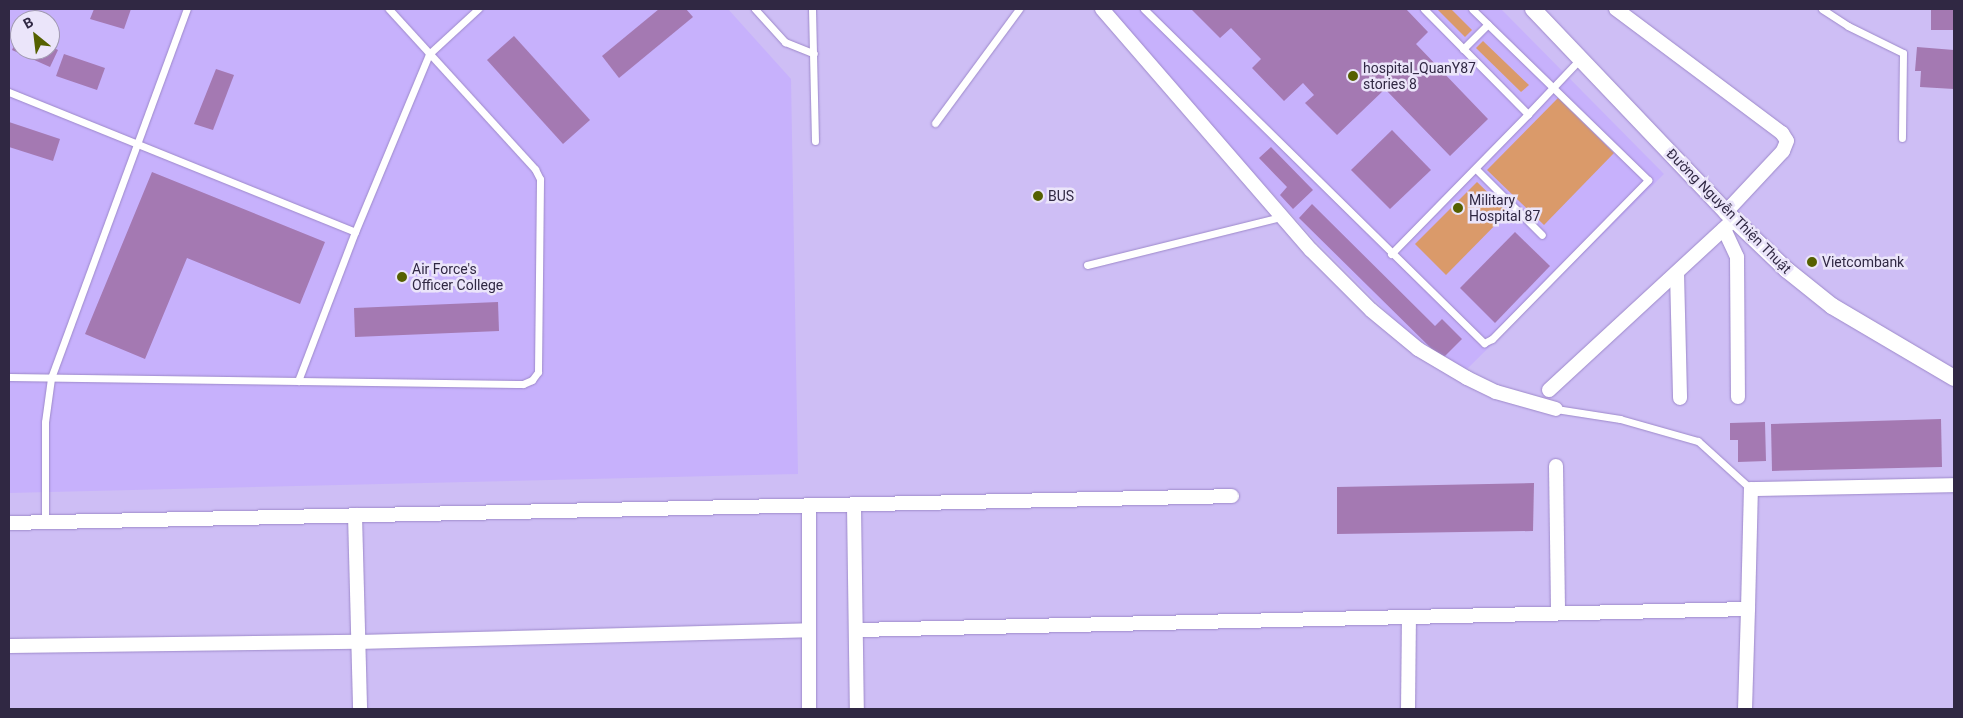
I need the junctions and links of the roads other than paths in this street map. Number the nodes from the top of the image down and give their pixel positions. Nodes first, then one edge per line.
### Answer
1 (188, 9) edge
2 (389, 9) edge
3 (478, 9) edge
4 (755, 9) edge
5 (812, 9) edge
6 (1019, 9) edge
7 (1102, 9) edge
8 (1144, 9) edge
9 (1424, 9) edge
10 (1472, 9) edge
11 (1533, 9) edge
12 (1616, 9) edge
13 (1822, 9) edge
14 (1488, 24) junction
15 (1463, 49) junction
16 (429, 54) junction
17 (814, 54) junction
18 (1580, 58) junction
19 (1554, 86) junction
20 (9, 92) edge
21 (1528, 114) junction
22 (936, 123) dead end
23 (1902, 138) dead end
24 (815, 141) dead end
25 (136, 143) junction
26 (1476, 170) junction
27 (1281, 217) junction
28 (1728, 220) junction
29 (355, 232) junction
30 (1542, 235) dead end
31 (1391, 254) junction
32 (1088, 265) dead end
33 (1677, 273) junction
34 (9, 377) edge
35 (51, 378) junction
36 (1954, 378) edge
37 (298, 381) junction
38 (1549, 390) dead end
39 (1738, 397) dead end
40 (1680, 398) dead end
41 (1556, 409) joint
42 (1556, 466) dead end
43 (1954, 485) edge
44 (1751, 489) junction
45 (1232, 496) dead end
46 (854, 506) junction
47 (809, 507) junction
48 (355, 516) junction
49 (44, 522) junction
50 (9, 523) edge
51 (1748, 608) junction
52 (1558, 613) junction
53 (1409, 617) junction
54 (809, 630) junction
55 (858, 630) junction
56 (358, 642) junction
57 (9, 646) edge
58 (360, 709) edge
59 (809, 709) edge
60 (857, 709) edge
61 (1408, 709) edge
62 (1745, 709) edge

1 - 25 lane
2 - 16 lane
3 - 16 lane
4 - 17 lane
5 - 17 lane
6 - 22 lane
7 - 27 street
8 - 31 lane
9 - 15 lane
10 - 14 lane
11 - 18 street, Đường Nguyễn Thiện Thuật
12 - 28 street
13 - 23 lane
14 - 15 lane
14 - 19 lane
15 - 21 lane
16 - 29 lane
16 - 37 lane
17 - 24 lane
18 - 19 lane
18 - 28 street, Đường Nguyễn Thiện Thuật
19 - 21 lane
19 - 31 lane
20 - 25 lane
21 - 26 lane
25 - 29 lane
25 - 35 lane
26 - 30 lane
26 - 31 lane
27 - 32 lane
27 - 41 street
28 - 33 street
28 - 36 street, Đường Nguyễn Thiện Thuật
28 - 39 street
29 - 37 lane
33 - 38 street
33 - 40 street
34 - 35 lane
35 - 37 lane
35 - 49 lane
41 - 44 lane
42 - 52 street
43 - 44 street
44 - 51 street
45 - 46 street
46 - 47 street
46 - 55 street
47 - 48 street
47 - 54 street
48 - 49 street
48 - 56 street
49 - 50 street
51 - 52 street
51 - 62 street
52 - 53 street
53 - 55 street
53 - 61 street
54 - 56 street
54 - 59 street
55 - 60 street
56 - 57 street
56 - 58 street

